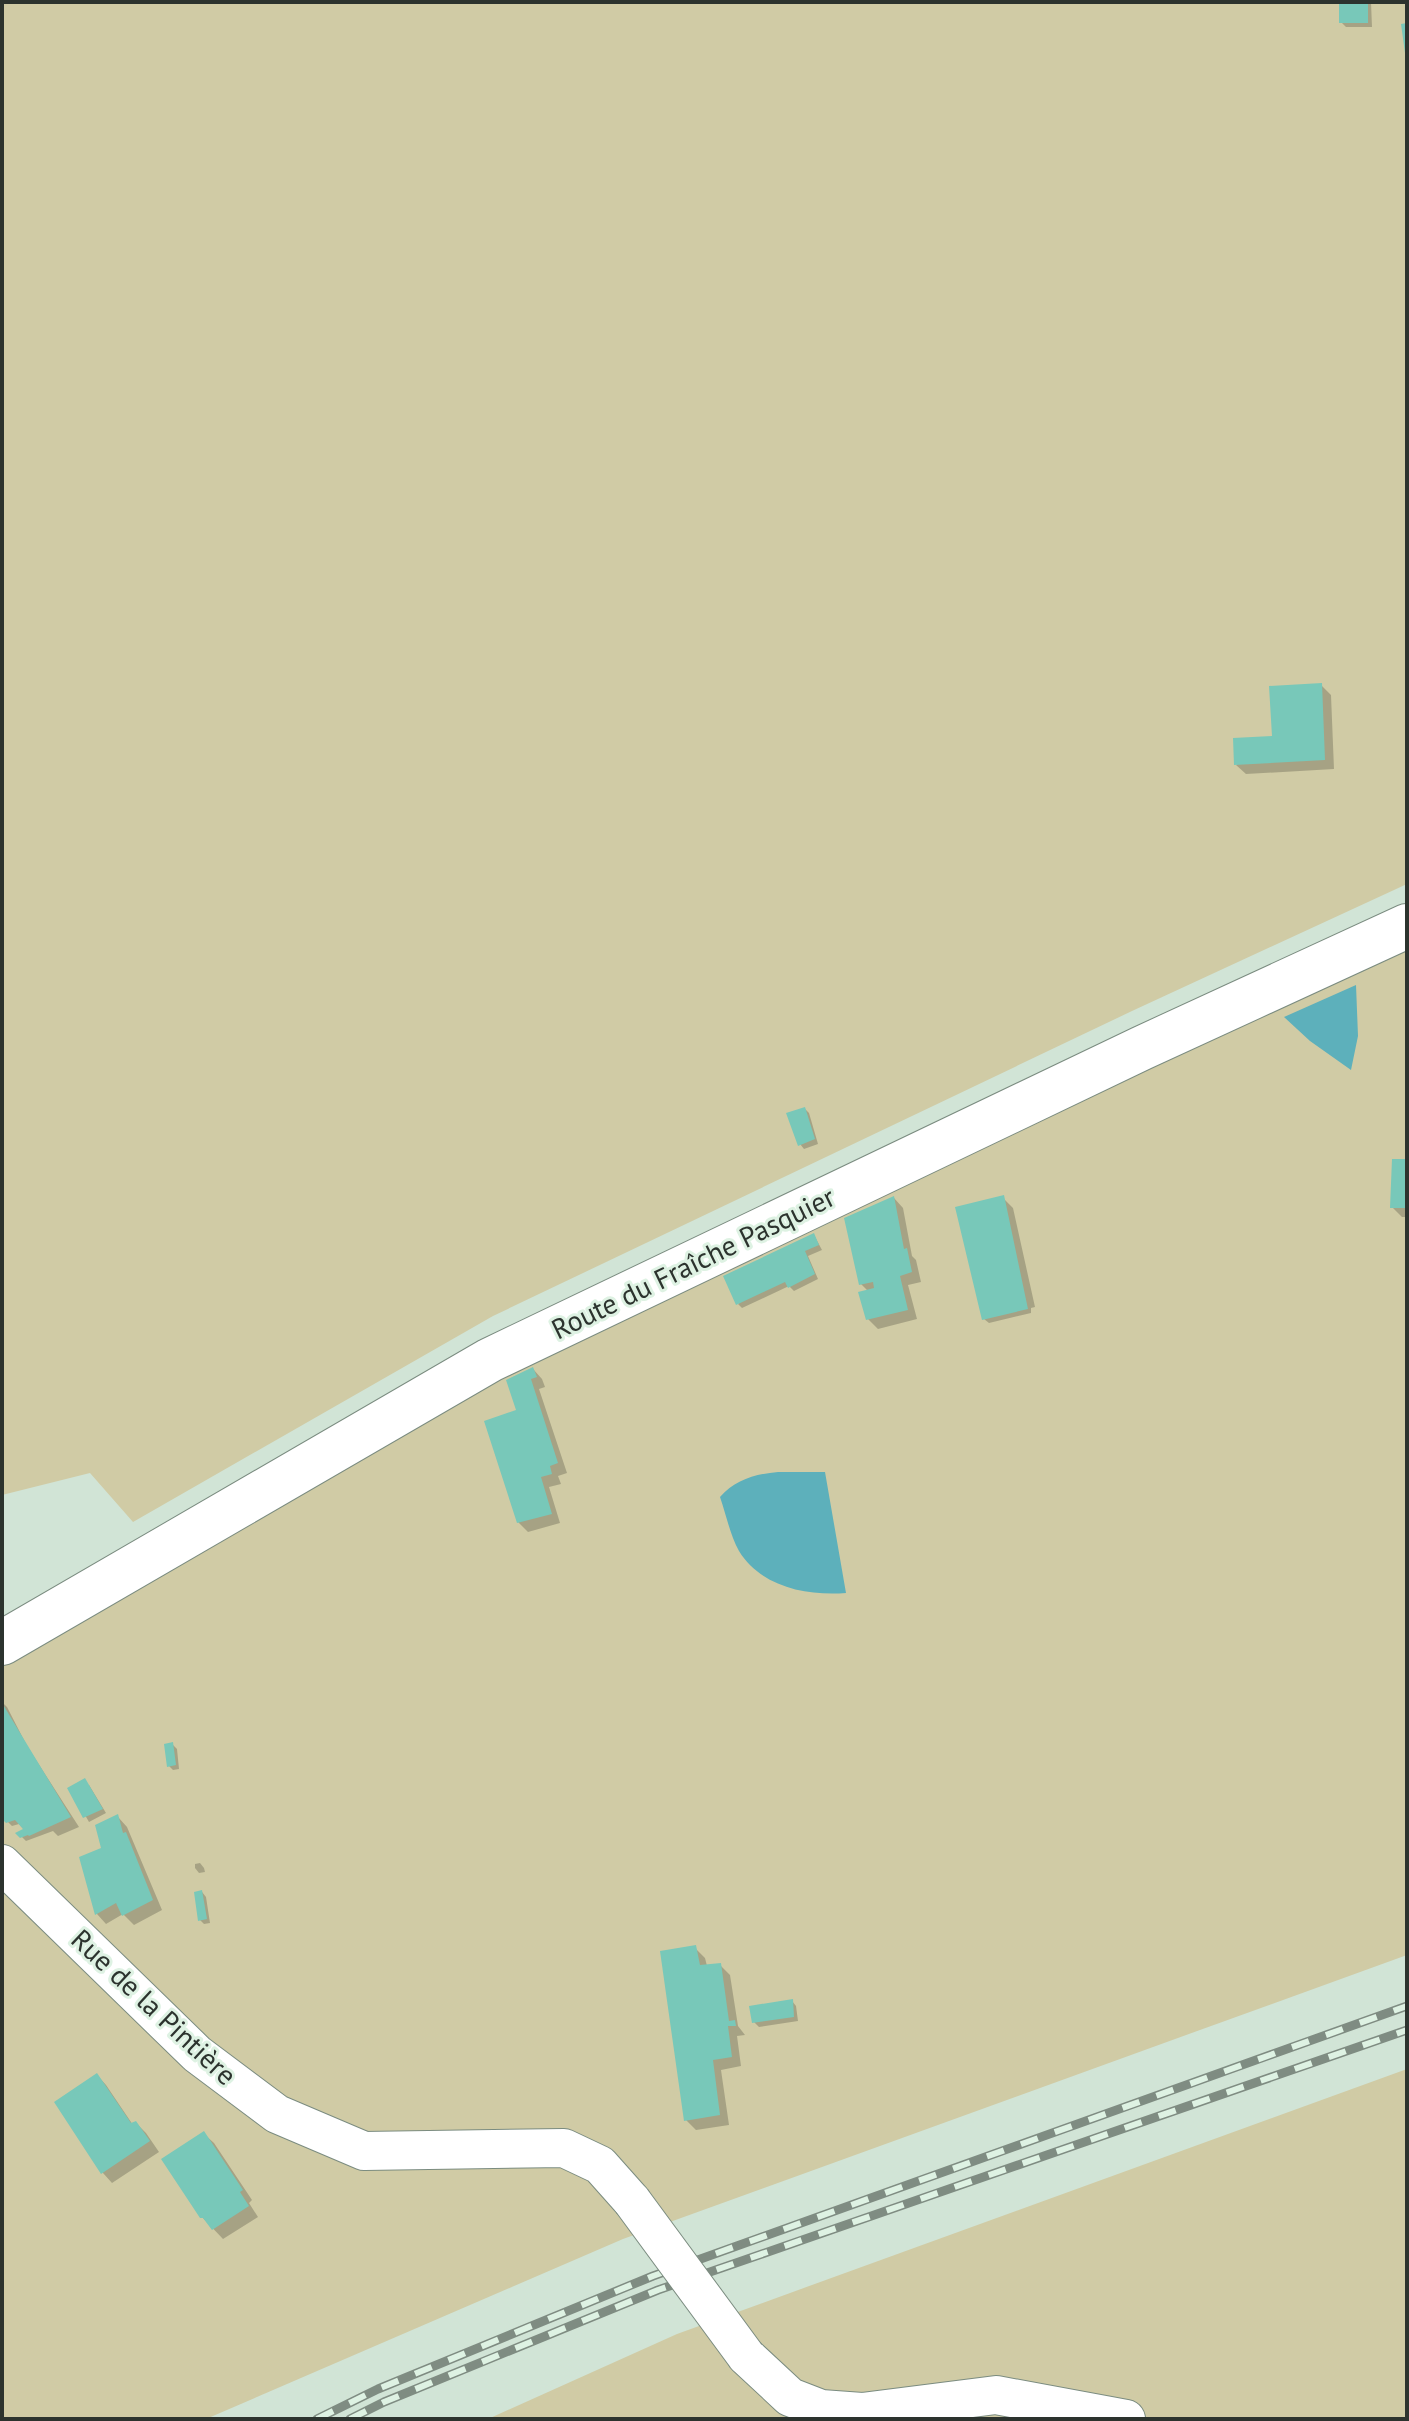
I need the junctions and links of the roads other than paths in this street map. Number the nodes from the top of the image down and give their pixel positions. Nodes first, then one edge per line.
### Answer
1 (1407, 926) edge
2 (2, 1643) edge
3 (2, 1864) edge
4 (1126, 2419) edge

1 - 2 main road, Route du Fraîche Pasquier
3 - 4 street, Rue de la Pintière, bridge

